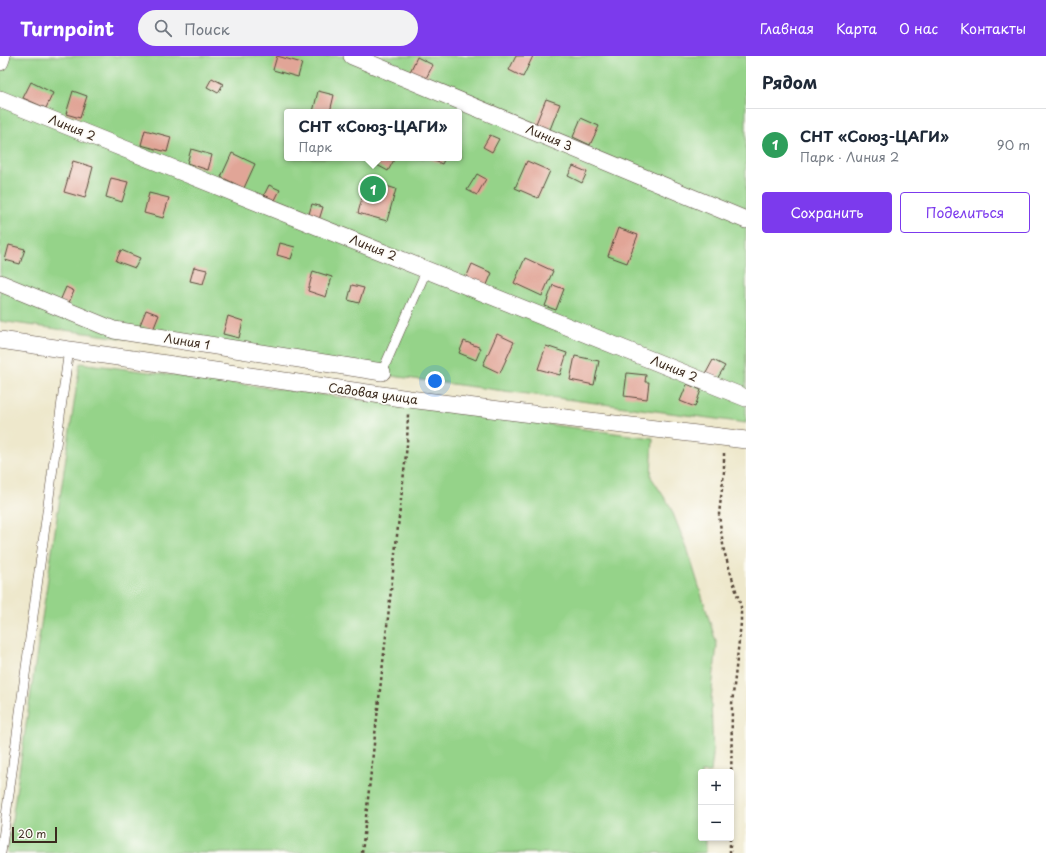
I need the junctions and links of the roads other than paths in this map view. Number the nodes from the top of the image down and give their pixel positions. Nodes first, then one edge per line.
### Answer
1 (2, 56) edge
2 (352, 56) edge
3 (0, 62) edge
4 (0, 99) edge
5 (746, 220) edge
6 (427, 269) junction
7 (0, 283) edge
8 (0, 340) edge
9 (69, 349) junction
10 (382, 372) joint
11 (746, 398) edge
12 (746, 440) edge
13 (1, 853) edge

1 - 3 street
2 - 5 street, Линия 3
4 - 6 street, Линия 2
6 - 10 lane
6 - 11 street, Линия 2
7 - 10 street, Линия 1
8 - 9 street, Садовая улица
9 - 12 street, Садовая улица
9 - 13 lane

